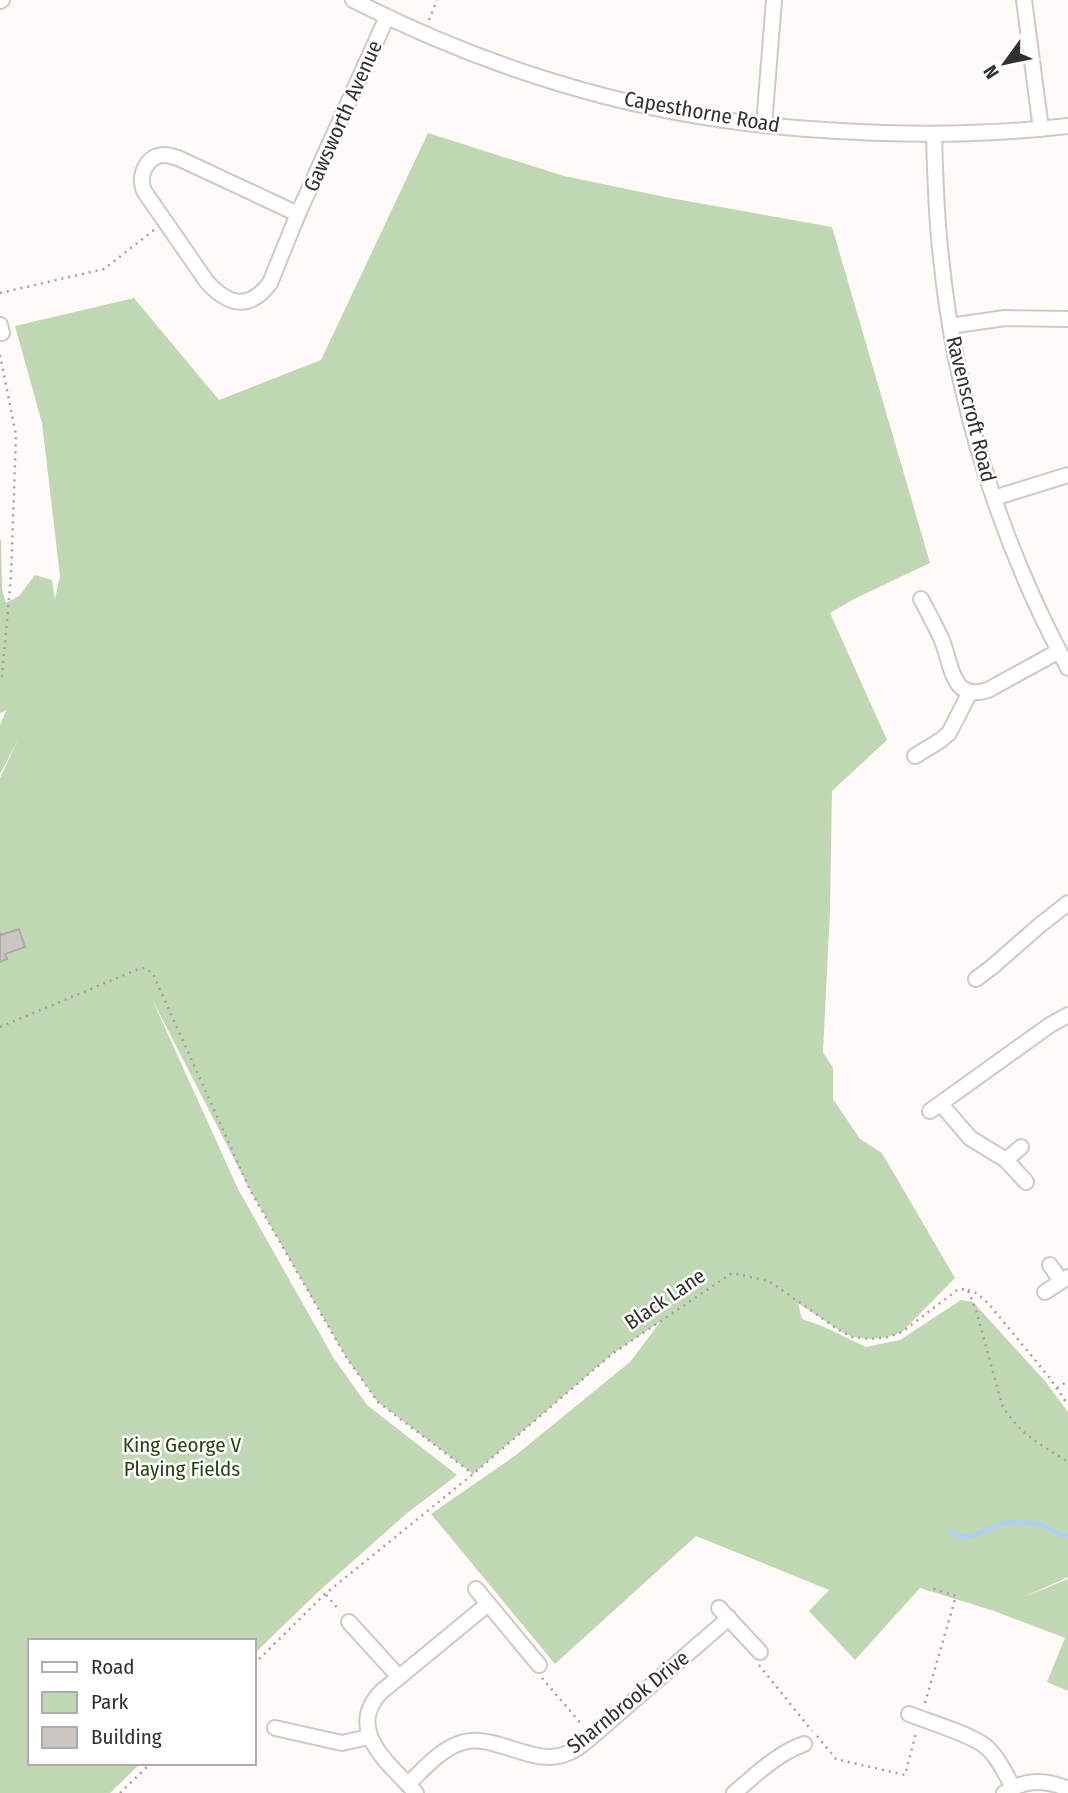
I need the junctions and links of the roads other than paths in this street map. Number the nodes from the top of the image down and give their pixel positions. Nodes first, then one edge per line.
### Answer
1 (353, 0) edge
2 (774, 0) edge
3 (1024, 0) edge
4 (387, 17) junction
5 (764, 125) junction
6 (1068, 125) edge
7 (1041, 129) junction
8 (934, 134) junction
9 (299, 214) junction
10 (1068, 319) edge
11 (950, 326) junction
12 (1068, 475) edge
13 (994, 498) junction
14 (921, 599) dead end
15 (1059, 651) junction
16 (1068, 668) edge
17 (970, 692) junction
18 (915, 756) dead end
19 (1068, 903) edge
20 (976, 979) dead end
21 (1068, 1015) edge
22 (1021, 1147) dead end
23 (1006, 1160) junction
24 (1026, 1182) dead end
25 (1051, 1265) dead end
26 (1065, 1279) edge
27 (1045, 1292) dead end
28 (476, 1590) dead end
29 (488, 1604) junction
30 (349, 1622) road end
31 (760, 1652) road end
32 (539, 1665) road end
33 (399, 1677) junction
34 (915, 1716) road end
35 (275, 1728) dead end
36 (369, 1737) junction
37 (804, 1744) dead end
38 (412, 1788) edge
39 (1068, 1789) edge
40 (1009, 1790) edge
41 (734, 1793) edge

1 - 4 street, Capesthorne Road
2 - 5 street
3 - 7 street
4 - 5 street, Capesthorne Road
4 - 9 street, Gawsworth Avenue
5 - 8 street, Capesthorne Road
6 - 7 street, Capesthorne Road
7 - 8 street, Capesthorne Road
8 - 11 street, Ravenscroft Road
9 - 9 street, Gawsworth Avenue
10 - 11 street
11 - 13 street, Ravenscroft Road
12 - 13 street
13 - 15 street, Ravenscroft Road
14 - 17 street
15 - 16 street, Ravenscroft Road
15 - 17 street
17 - 18 street
19 - 20 street
21 - 23 street
22 - 23 street
23 - 24 street
25 - 26 street
26 - 27 street
28 - 29 street
29 - 32 street
29 - 33 street
30 - 33 street
31 - 38 street, Sharnbrook Drive
33 - 36 street
34 - 40 street
35 - 36 street
36 - 38 street
37 - 41 street
39 - 40 street

